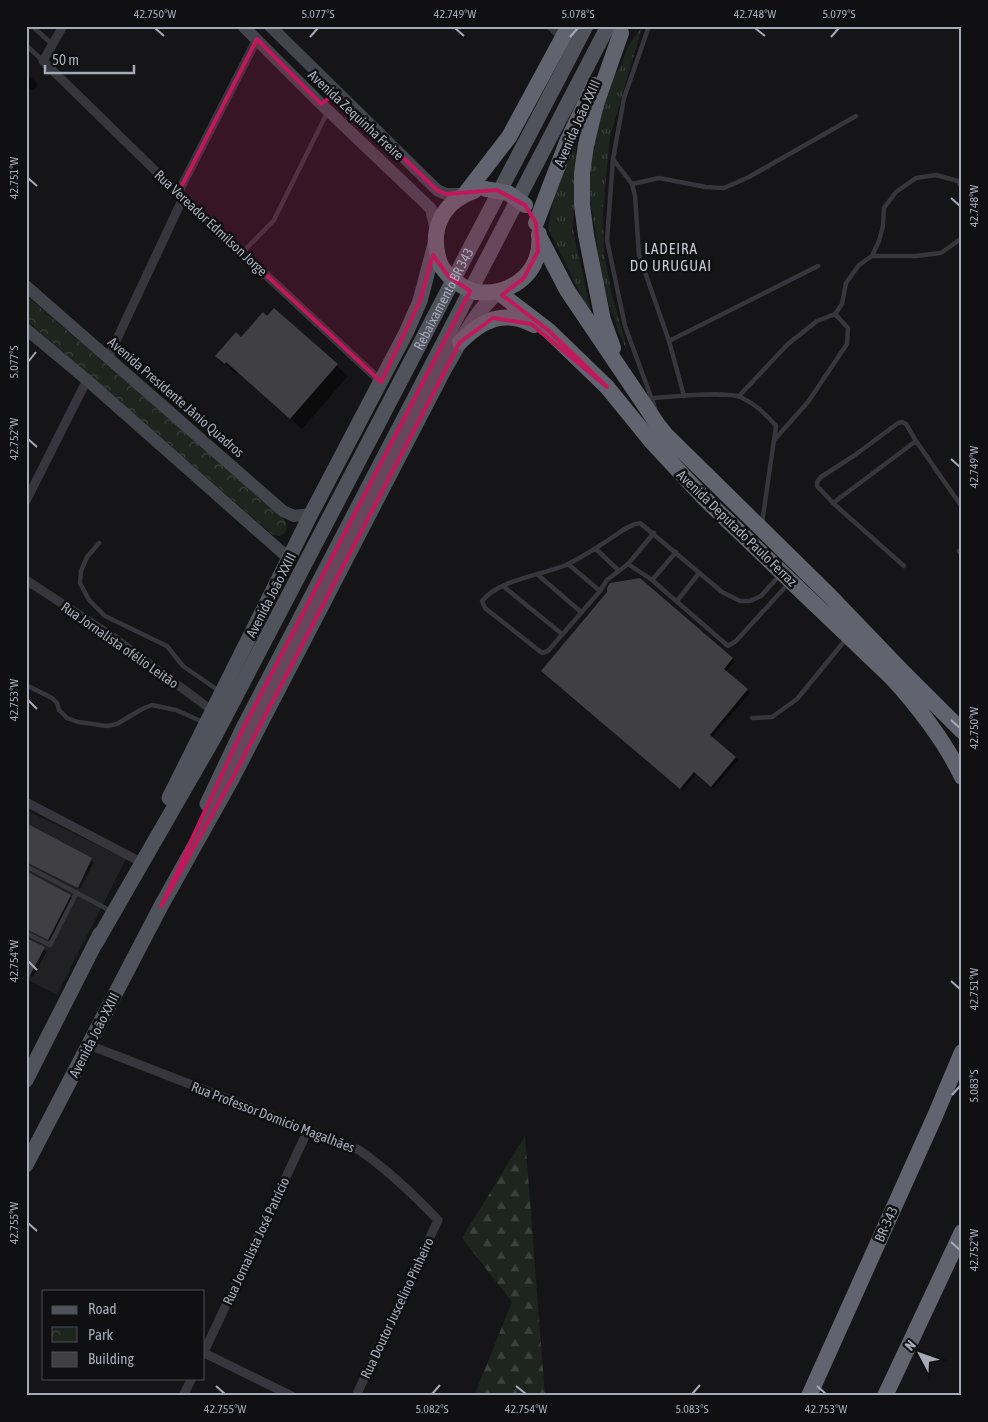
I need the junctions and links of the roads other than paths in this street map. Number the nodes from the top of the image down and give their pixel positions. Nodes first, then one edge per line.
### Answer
1 (32, 26) edge
2 (63, 26) edge
3 (243, 26) edge
4 (270, 26) edge
5 (586, 26) edge
6 (649, 26) edge
7 (618, 29) edge
8 (561, 30) edge
9 (257, 39) junction
10 (52, 44) junction
11 (26, 45) edge
12 (43, 61) junction
13 (336, 93) junction
14 (324, 106) junction
15 (856, 116) dead end
16 (613, 159) junction
17 (632, 184) junction
18 (962, 188) edge
19 (465, 194) junction
20 (180, 196) junction
21 (538, 230) junction
22 (436, 238) junction
23 (962, 238) edge
24 (242, 254) junction
25 (872, 256) junction
26 (818, 266) dead end
27 (26, 286) edge
28 (498, 292) junction
29 (835, 314) junction
30 (26, 329) edge
31 (669, 341) junction
32 (460, 342) junction
33 (108, 358) junction
34 (622, 371) junction
35 (88, 380) junction
36 (381, 382) junction
37 (607, 388) junction
38 (684, 396) junction
39 (739, 396) junction
40 (651, 398) junction
41 (666, 435) junction
42 (774, 440) junction
43 (916, 442) junction
44 (26, 501) edge
45 (833, 503) junction
46 (962, 507) edge
47 (311, 514) junction
48 (762, 529) junction
49 (654, 533) junction
50 (99, 543) dead end
51 (596, 549) junction
52 (676, 552) junction
53 (287, 562) junction
54 (329, 562) joint
55 (568, 564) junction
56 (628, 564) junction
57 (904, 566) dead end
58 (618, 570) junction
59 (301, 572) joint
60 (699, 573) junction
61 (538, 575) junction
62 (786, 576) junction
63 (26, 580) edge
64 (652, 580) junction
65 (503, 586) junction
66 (600, 591) junction
67 (676, 601) junction
68 (581, 612) junction
69 (562, 634) junction
70 (849, 635) junction
71 (30, 687) dead end
72 (222, 693) junction
73 (210, 718) junction
74 (752, 718) dead end
75 (962, 731) edge
76 (962, 777) edge
77 (26, 802) edge
78 (137, 860) junction
79 (26, 866) edge
80 (77, 892) junction
81 (160, 906) junction
82 (112, 911) junction
83 (26, 933) edge
84 (96, 943) junction
85 (88, 1045) junction
86 (962, 1052) edge
87 (26, 1080) edge
88 (308, 1130) junction
89 (26, 1164) edge
90 (438, 1220) joint
91 (962, 1232) edge
92 (205, 1351) edge
93 (205, 1353) edge
94 (191, 1380) edge
95 (183, 1396) edge
96 (292, 1396) edge
97 (356, 1396) edge
98 (808, 1396) edge
99 (885, 1396) edge

1 - 10 lane
2 - 10 street
3 - 9 street, Avenida Zequinha Freire
4 - 13 street, Avenida Zequinha Freire
5 - 59 main road, Rebaixamento BR 343
6 - 16 lane, Avenida Deputado Paulo Ferraz
7 - 21 highway, Avenida João XXIII
7 - 34 highway
7 - 54 main road, Rebaixamento BR 343
8 - 19 highway
9 - 14 street, Avenida Zequinha Freire
9 - 20 street
10 - 12 street
11 - 12 lane
12 - 20 street, Rua Vereador Edmilson Jorge
13 - 14 street
13 - 19 street, Avenida Zequinha Freire
14 - 22 street, Avenida Zequinha Freire
14 - 24 lane
15 - 17 lane
16 - 17 lane
16 - 40 lane, Avenida Deputado Paulo Ferraz
17 - 31 lane
18 - 25 lane
19 - 21 highway, bridge
19 - 22 highway
20 - 24 street, Rua Vereador Edmilson Jorge
20 - 33 street
21 - 28 highway
21 - 34 highway, Avenida Deputado Paulo Ferraz
22 - 28 highway, bridge
22 - 36 main road, Avenida João XXIII
23 - 25 lane
24 - 36 street, Rua Vereador Edmilson Jorge
25 - 29 lane
26 - 31 lane
27 - 33 street, Avenida Presidente Jânio Quadros
28 - 32 main road, Avenida João XXIII
28 - 37 highway, Avenida Deputado Paulo Ferraz
29 - 39 lane
29 - 42 lane
30 - 35 street
31 - 38 lane
32 - 37 highway
32 - 81 main road, Avenida João XXIII
33 - 47 street, Avenida Presidente Jânio Quadros
34 - 41 highway, Avenida Deputado Paulo Ferraz
35 - 44 street
35 - 53 street
36 - 47 main road, Avenida João XXIII
37 - 62 highway, Avenida Deputado Paulo Ferraz
38 - 39 lane
38 - 40 lane
39 - 42 lane
40 - 41 lane, Avenida Deputado Paulo Ferraz
41 - 48 highway, Avenida Deputado Paulo Ferraz
42 - 48 lane
43 - 45 lane
43 - 45 lane
43 - 46 lane
45 - 57 lane
47 - 53 main road, Avenida João XXIII
48 - 75 highway, Avenida Deputado Paulo Ferraz
49 - 51 lane
49 - 52 lane
49 - 56 lane
50 - 72 lane
51 - 55 lane
51 - 58 lane
52 - 60 lane
52 - 64 lane
53 - 72 main road, Avenida João XXIII
54 - 81 main road, Avenida João XXIII
55 - 61 lane
55 - 66 lane
56 - 58 lane
56 - 64 lane
58 - 66 lane
59 - 84 main road, Avenida João XXIII
60 - 62 lane
60 - 67 lane
61 - 65 lane
61 - 68 lane
62 - 67 lane
62 - 70 highway, Avenida Deputado Paulo Ferraz
63 - 73 street, Rua Jornalista ofélio Leitão
64 - 67 lane
65 - 69 lane
65 - 69 lane
66 - 68 lane
68 - 69 lane
70 - 74 lane
70 - 76 highway, Avenida Deputado Paulo Ferraz
71 - 73 lane
72 - 73 main road, Avenida João XXIII
73 - 78 main road, Avenida João XXIII
77 - 78 street
78 - 82 main road, Avenida João XXIII
79 - 80 lane
80 - 82 lane
80 - 83 lane
81 - 85 main road, Avenida João XXIII
82 - 84 main road, Avenida João XXIII
84 - 87 main road, Avenida João XXIII
85 - 88 street, Rua Professor Domicio Magalhães
85 - 89 main road, Avenida João XXIII
86 - 98 highway, BR-343
88 - 90 street, Rua Professor Domicio Magalhães
88 - 92 street, Rua Jornalista José Patrício
90 - 97 street, Rua Doutor Juscelino Pinheiro
91 - 99 highway
93 - 96 street
94 - 95 street

